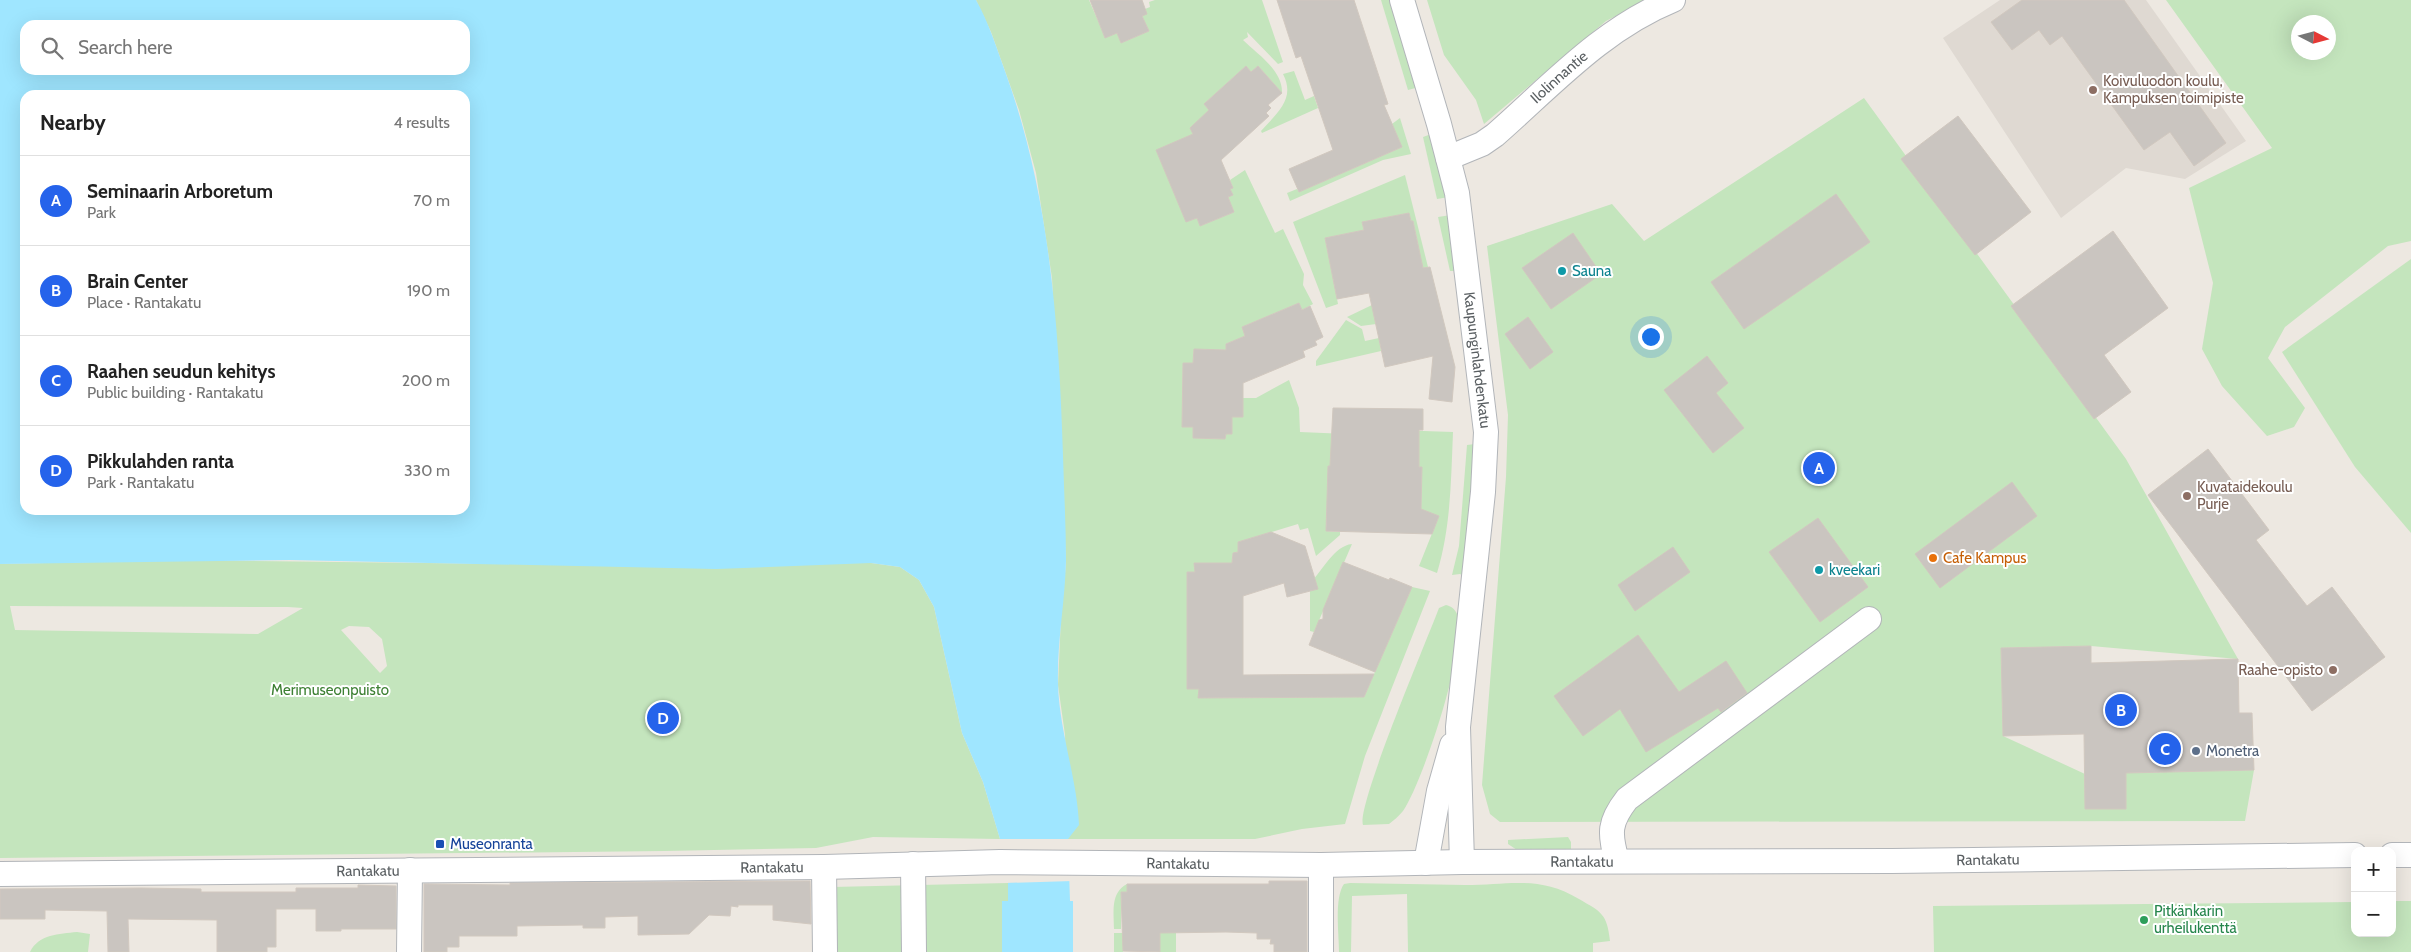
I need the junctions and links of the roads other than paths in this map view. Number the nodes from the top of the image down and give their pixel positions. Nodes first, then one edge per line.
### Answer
1 (1402, 0) edge
2 (1673, 0) edge
3 (1448, 158) junction
4 (1869, 619) dead end
5 (1458, 727) junction
6 (2351, 855) edge
7 (2396, 855) edge
8 (2411, 855) edge
9 (1617, 861) junction
10 (1462, 862) junction
11 (1426, 863) junction
12 (913, 864) junction
13 (1321, 864) junction
14 (824, 867) junction
15 (410, 870) junction
16 (0, 874) edge
17 (409, 952) edge
18 (825, 952) edge
19 (914, 952) edge
20 (1321, 952) edge

1 - 3 street, Kaupunginlahdenkatu
2 - 3 street, Ilolinnantie
3 - 5 street, Kaupunginlahdenkatu
4 - 9 street
5 - 10 street, Kaupunginlahdenkatu
5 - 11 street, Kaupunginlahdenkatu
6 - 9 street, Rantakatu
7 - 8 street
9 - 10 street, Rantakatu
10 - 11 street, Rantakatu
11 - 13 street, Rantakatu
12 - 13 street, Rantakatu
12 - 14 street, Rantakatu
12 - 19 street
13 - 20 street
14 - 15 street, Rantakatu
14 - 18 street
15 - 16 street, Rantakatu
15 - 17 street

